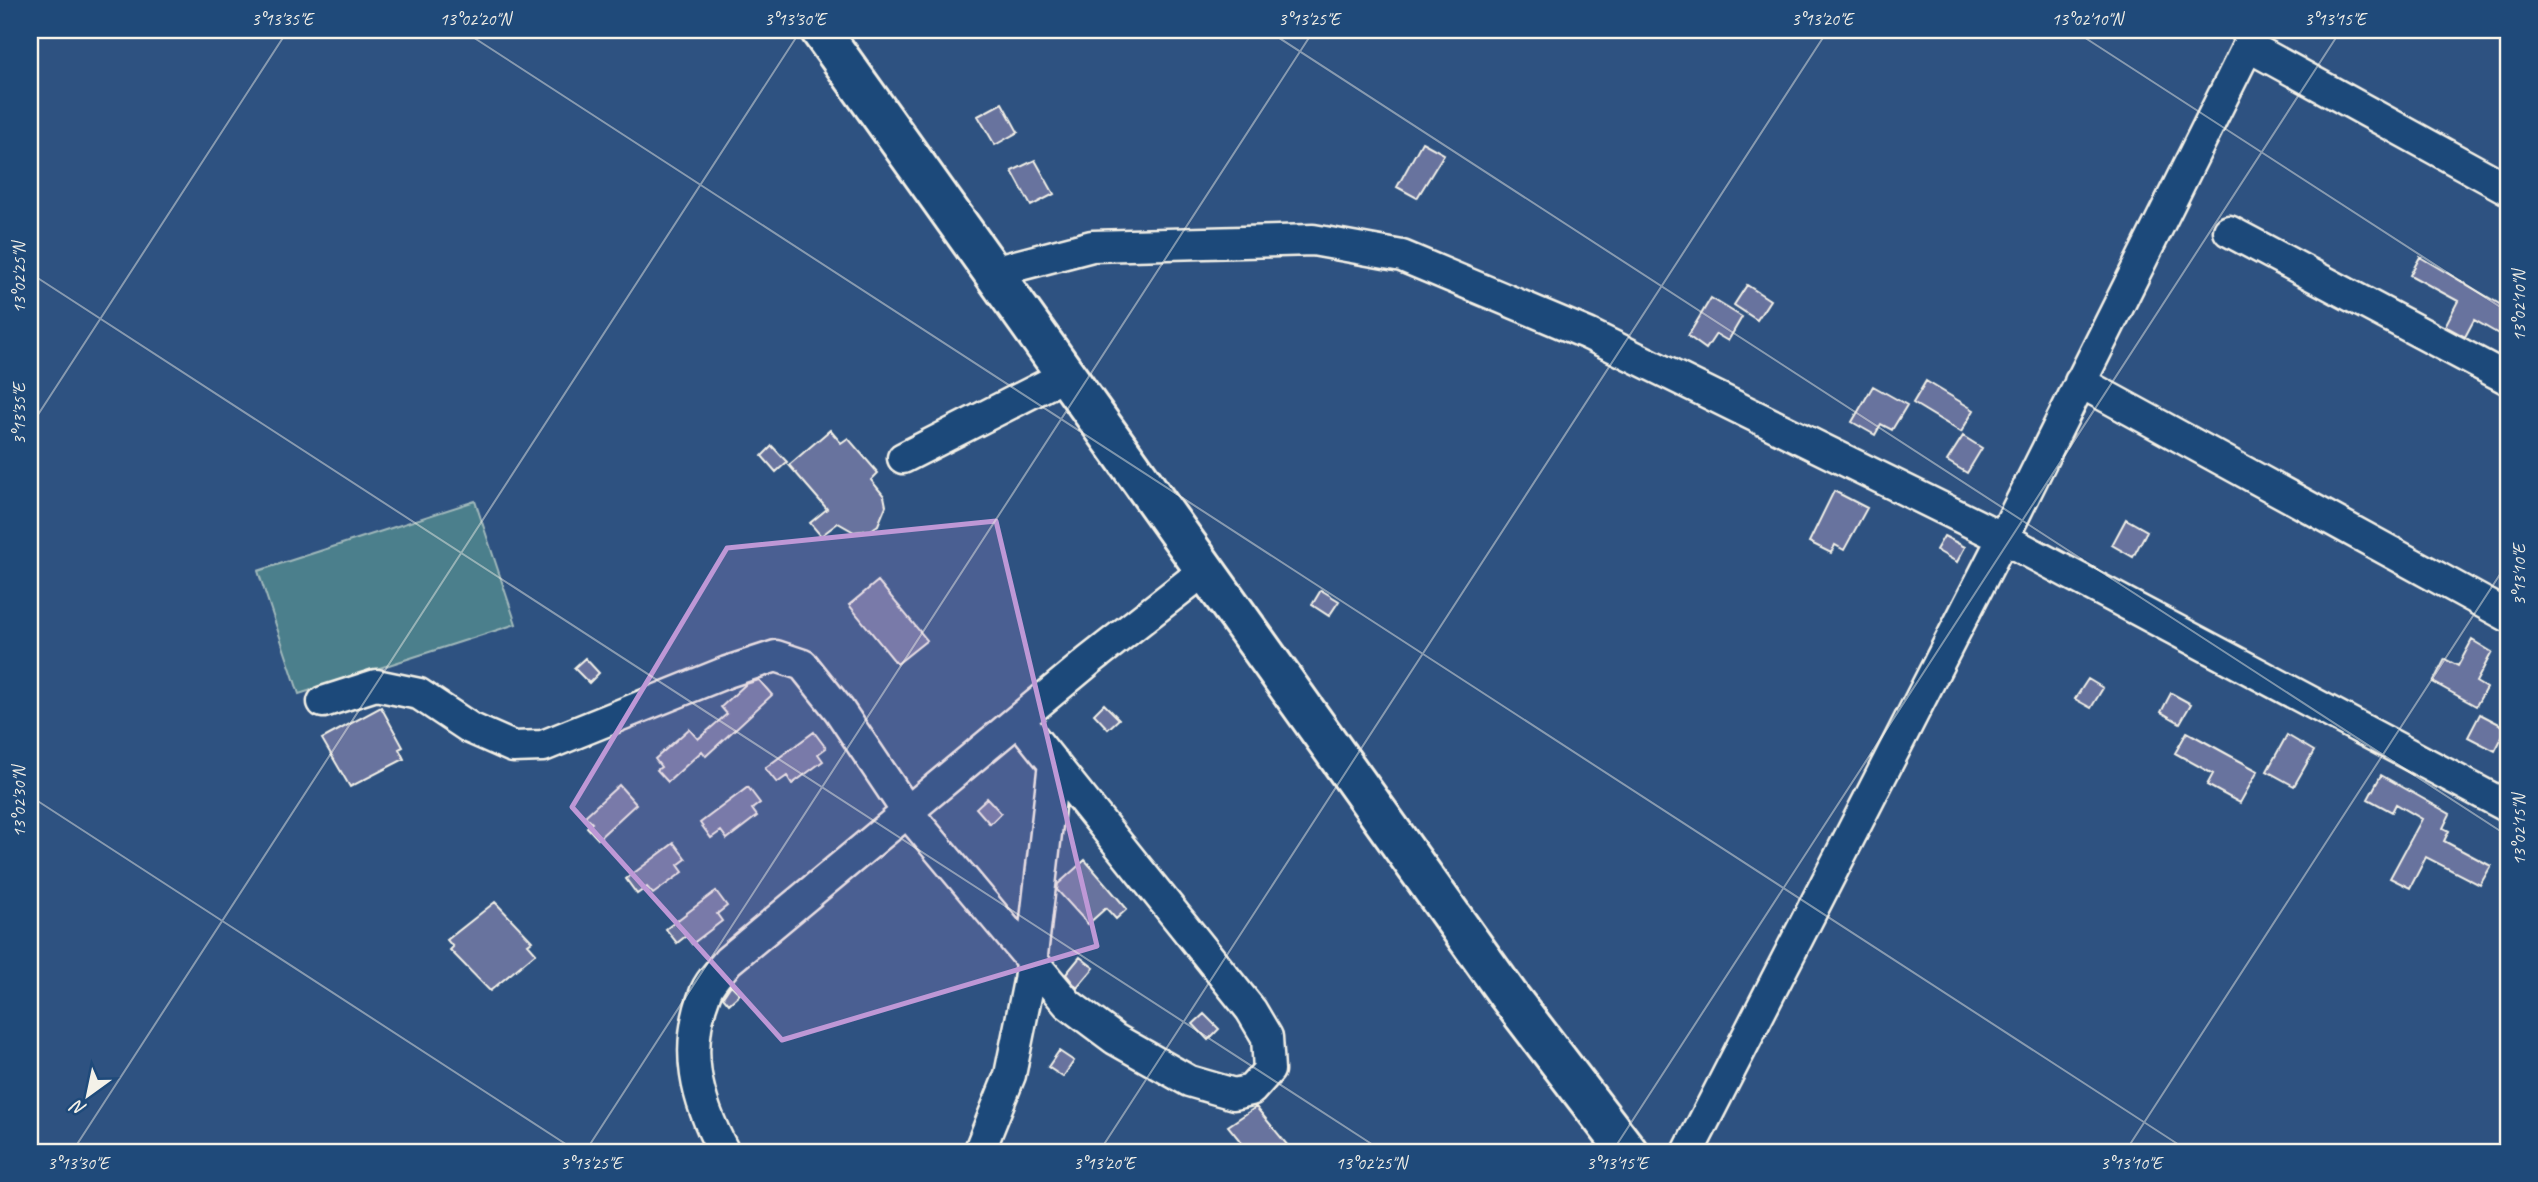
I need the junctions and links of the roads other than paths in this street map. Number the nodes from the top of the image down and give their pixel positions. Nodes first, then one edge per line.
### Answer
1 (820, 30) edge
2 (2508, 189) edge
3 (2230, 231) dead end
4 (993, 272) junction
5 (1066, 375) junction
6 (2508, 379) edge
7 (2080, 382) junction
8 (903, 458) dead end
9 (2003, 537) junction
10 (1205, 570) junction
11 (2508, 616) edge
12 (323, 702) dead end
13 (1020, 720) junction
14 (1054, 763) junction
15 (2508, 807) edge
16 (908, 813) junction
17 (1031, 959) junction
18 (724, 1152) edge
19 (979, 1152) edge
20 (1628, 1152) edge
21 (1688, 1152) edge

1 - 4 highway
2 - 7 street
3 - 6 street
4 - 5 highway
4 - 9 street
5 - 8 street
5 - 10 highway
7 - 9 street
7 - 11 street
9 - 15 street
9 - 21 street
10 - 13 street
10 - 20 highway
12 - 16 street
13 - 14 street
13 - 16 street
14 - 17 street
14 - 17 street
16 - 17 street
16 - 18 street
17 - 19 street

